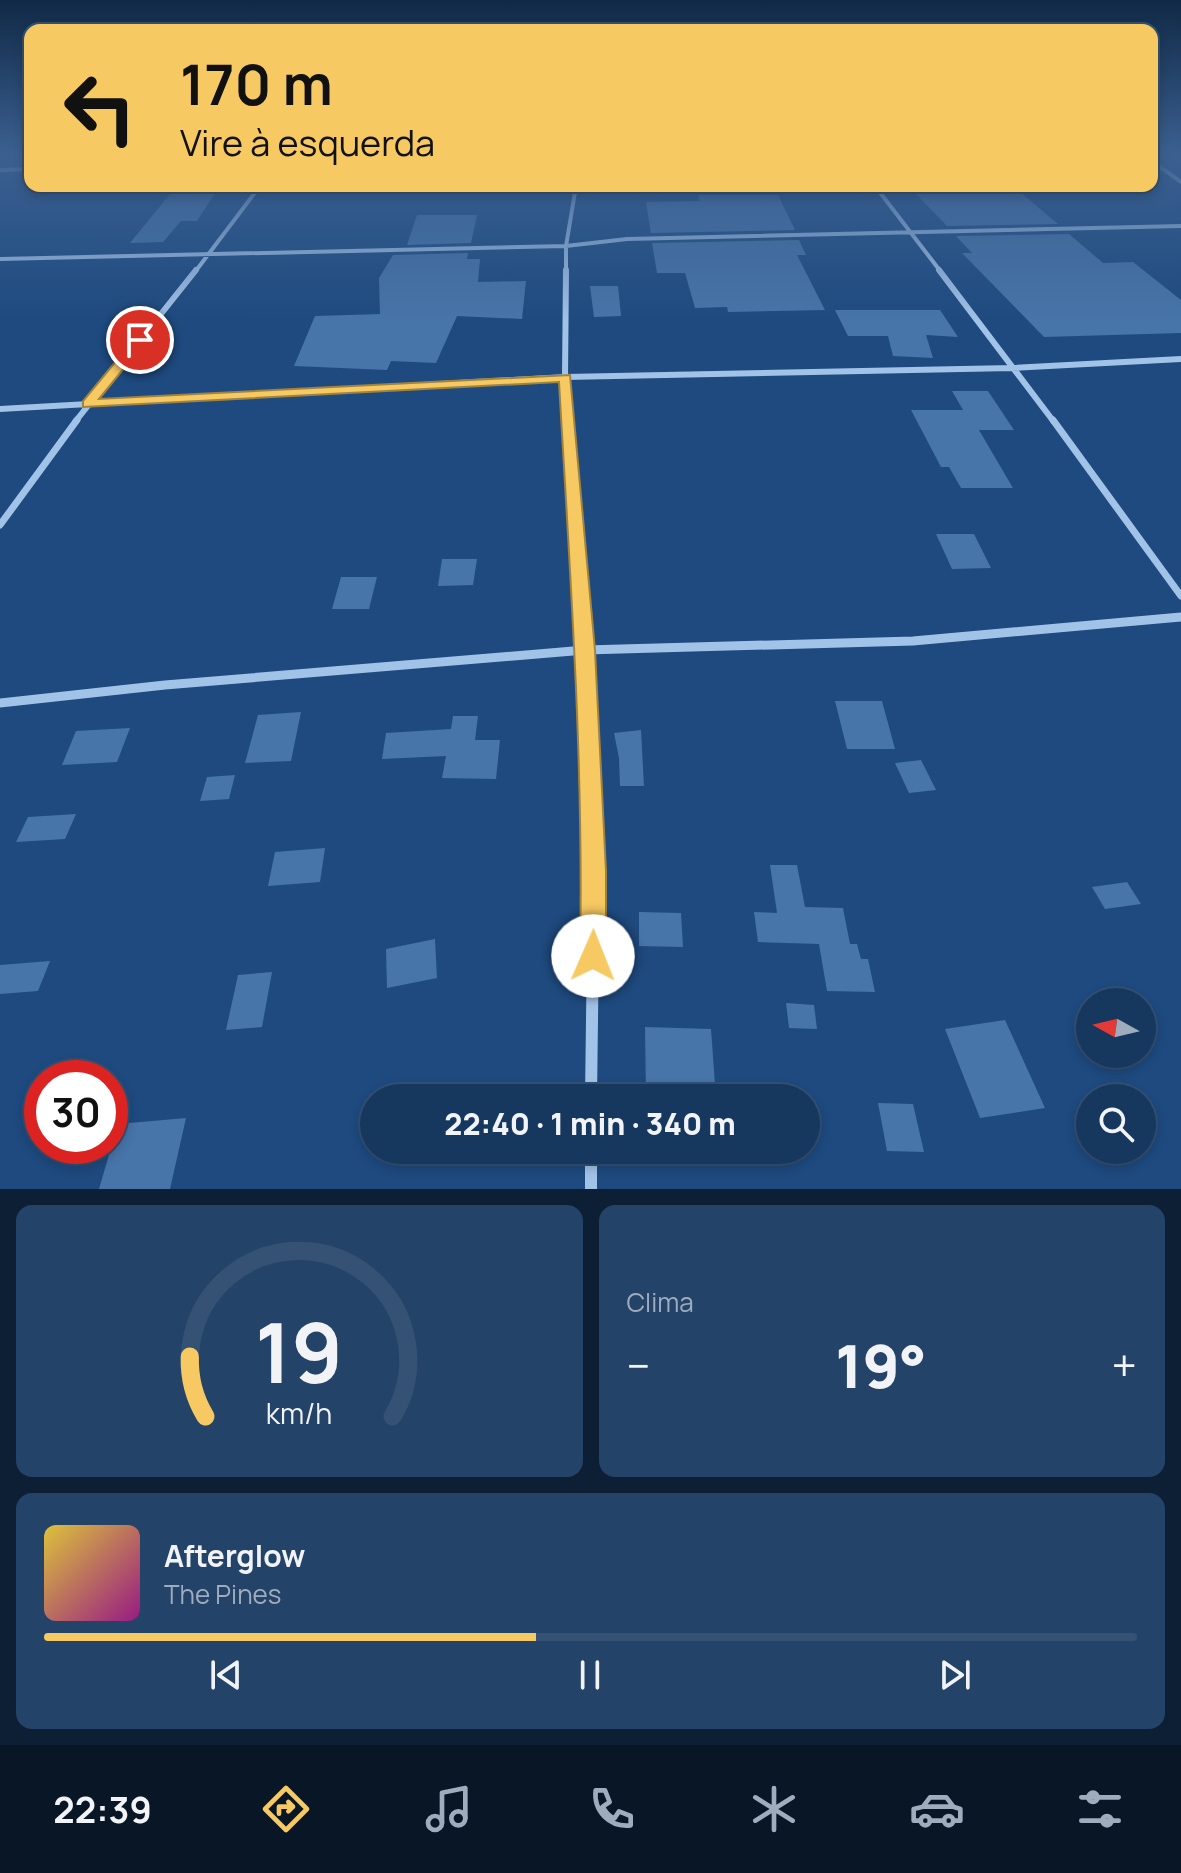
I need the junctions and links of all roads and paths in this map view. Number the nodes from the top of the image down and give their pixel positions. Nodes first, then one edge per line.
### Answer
1 (241, 211) edge
2 (572, 211) edge
3 (895, 211) edge
4 (1181, 226) edge
5 (910, 230) junction
6 (566, 246) junction
7 (211, 252) junction
8 (0, 259) edge
9 (1181, 359) edge
10 (1012, 368) junction
11 (565, 377) junction
12 (88, 404) junction
13 (0, 409) edge
14 (0, 525) edge
15 (1181, 596) edge
16 (1181, 617) edge
17 (585, 650) junction
18 (0, 703) edge
19 (591, 1084) edge
20 (591, 1164) edge
21 (591, 1189) edge

1 - 7 street
2 - 6 street
3 - 5 street
4 - 5 street
5 - 6 street
5 - 10 street
6 - 7 street
6 - 11 street
7 - 8 street
7 - 12 street
9 - 10 street
10 - 11 street
10 - 15 street
11 - 12 street
11 - 17 street
12 - 13 street
12 - 14 street
16 - 17 street
17 - 18 street
17 - 19 street
20 - 21 street

